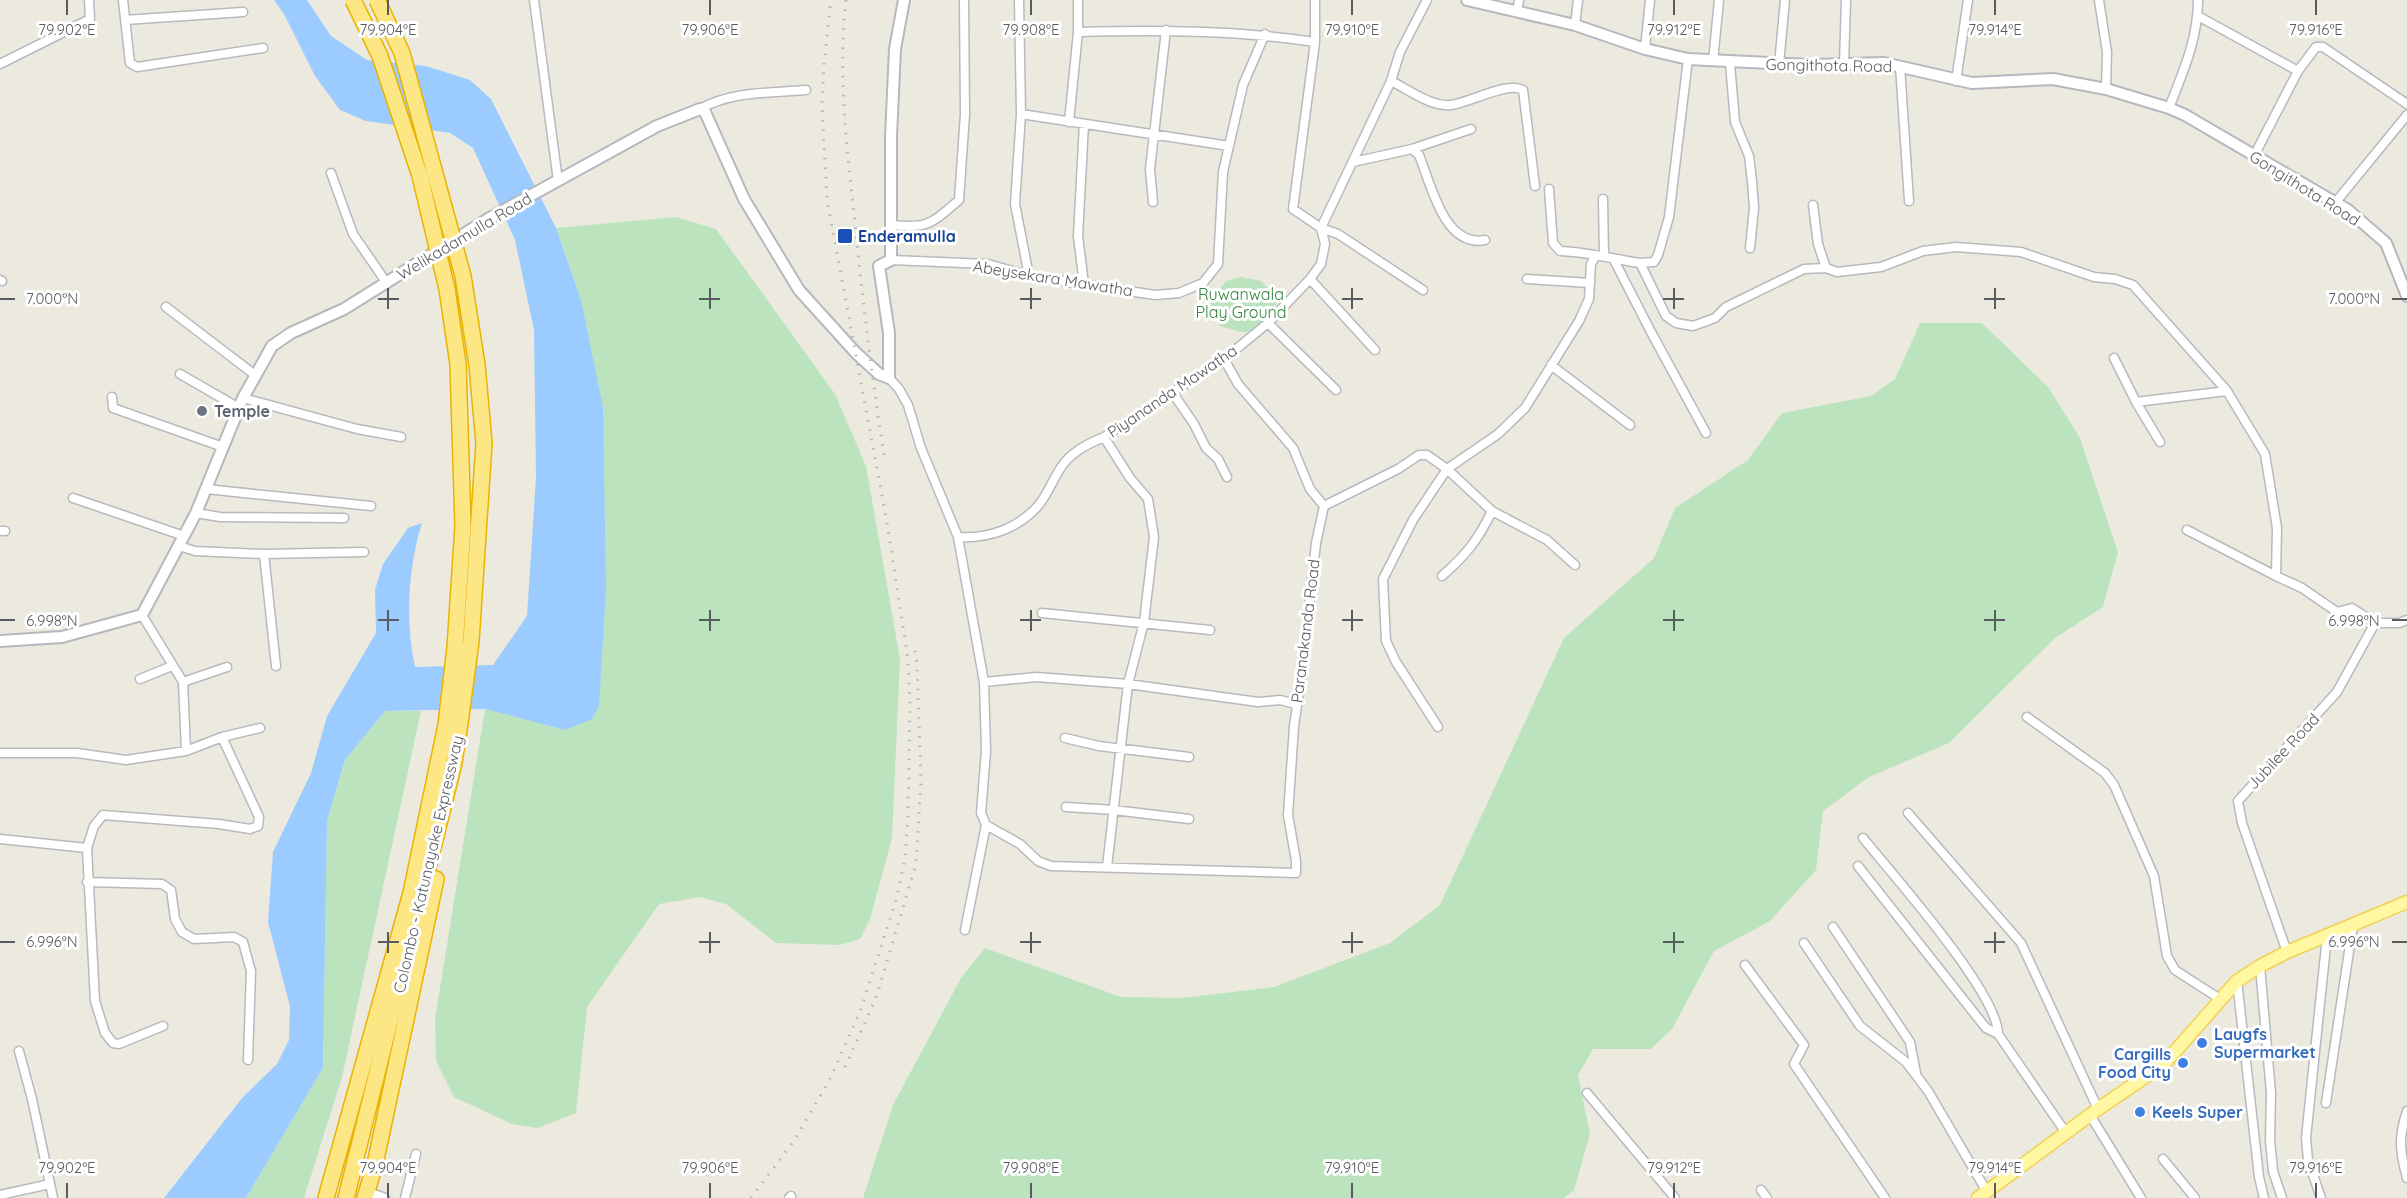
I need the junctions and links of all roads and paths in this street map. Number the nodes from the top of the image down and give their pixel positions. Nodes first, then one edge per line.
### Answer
1 (89, 0) edge
2 (123, 0) edge
3 (353, 0) edge
4 (377, 0) edge
5 (534, 0) edge
6 (904, 0) edge
7 (964, 0) edge
8 (1019, 0) edge
9 (1078, 0) edge
10 (1315, 0) edge
11 (1427, 0) edge
12 (1467, 0) edge
13 (1519, 0) edge
14 (1578, 0) edge
15 (1650, 0) edge
16 (1719, 0) edge
17 (1785, 0) edge
18 (1846, 0) edge
19 (1968, 0) edge
20 (2099, 0) edge
21 (2198, 0) edge
22 (243, 12) dead end
23 (1517, 12) junction
24 (2198, 16) junction
25 (125, 20) junction
26 (1575, 25) junction
27 (1166, 30) junction
28 (1077, 32) junction
29 (1266, 34) junction
30 (1316, 42) junction
31 (263, 48) dead end
32 (1645, 49) junction
33 (1688, 59) junction
34 (1713, 61) junction
35 (1730, 63) junction
36 (1844, 63) junction
37 (0, 64) edge
38 (1779, 64) junction
39 (1900, 66) junction
40 (2298, 71) junction
41 (1391, 81) junction
42 (1956, 81) junction
43 (2106, 89) junction
44 (806, 90) dead end
45 (2407, 104) edge
46 (2169, 108) junction
47 (700, 109) junction
48 (1021, 114) junction
49 (2407, 115) edge
50 (1069, 122) junction
51 (1084, 124) junction
52 (1471, 129) dead end
53 (1154, 134) junction
54 (1230, 146) junction
55 (1412, 149) junction
56 (2254, 156) junction
57 (1353, 162) junction
58 (331, 173) dead end
59 (558, 181) junction
60 (1535, 186) dead end
61 (1549, 189) dead end
62 (1603, 199) dead end
63 (1909, 201) dead end
64 (1153, 202) dead end
65 (2335, 203) junction
66 (1814, 206) dead end
67 (892, 225) junction
68 (1321, 228) junction
69 (1485, 240) dead end
70 (1750, 248) dead end
71 (1599, 256) junction
72 (891, 260) junction
73 (1614, 260) junction
74 (1640, 264) junction
75 (1826, 268) junction
76 (1029, 276) junction
77 (1310, 279) junction
78 (1527, 279) dead end
79 (386, 282) junction
80 (1084, 284) junction
81 (1590, 284) junction
82 (1423, 290) dead end
83 (2407, 296) edge
84 (166, 307) dead end
85 (1268, 323) junction
86 (1375, 350) dead end
87 (2114, 358) dead end
88 (1224, 359) junction
89 (1551, 365) junction
90 (180, 374) dead end
91 (255, 375) junction
92 (889, 378) junction
93 (1336, 390) dead end
94 (2227, 391) junction
95 (1172, 392) junction
96 (112, 397) dead end
97 (2136, 402) junction
98 (241, 403) junction
99 (1630, 425) dead end
100 (1706, 433) dead end
101 (401, 437) dead end
102 (1104, 437) junction
103 (2160, 442) dead end
104 (223, 447) junction
105 (1448, 469) junction
106 (1227, 477) dead end
107 (206, 489) junction
108 (73, 498) dead end
109 (371, 506) dead end
110 (1324, 506) junction
111 (1492, 511) junction
112 (196, 513) junction
113 (344, 518) dead end
114 (2187, 530) dead end
115 (958, 537) junction
116 (182, 541) junction
117 (364, 552) dead end
118 (264, 554) junction
119 (1575, 566) dead end
120 (1442, 576) dead end
121 (2276, 576) junction
122 (1042, 613) dead end
123 (142, 615) junction
124 (2407, 620) edge
125 (1144, 622) junction
126 (2375, 623) junction
127 (1210, 630) dead end
128 (0, 641) edge
129 (172, 666) junction
130 (276, 666) dead end
131 (227, 667) dead end
132 (140, 679) dead end
133 (183, 682) junction
134 (984, 682) junction
135 (1128, 684) junction
136 (1296, 704) junction
137 (2027, 717) dead end
138 (453, 724) junction
139 (1438, 727) dead end
140 (260, 728) dead end
141 (222, 738) junction
142 (1065, 738) dead end
143 (1122, 747) junction
144 (186, 751) junction
145 (1, 753) edge
146 (1189, 757) dead end
147 (454, 763) junction
148 (1066, 807) dead end
149 (447, 808) junction
150 (1114, 810) junction
151 (1908, 813) dead end
152 (1189, 819) dead end
153 (986, 825) junction
154 (1863, 838) dead end
155 (0, 839) edge
156 (87, 848) junction
157 (1858, 866) dead end
158 (1107, 867) junction
159 (87, 882) junction
160 (2407, 902) edge
161 (2353, 925) junction
162 (1833, 927) dead end
163 (965, 930) dead end
164 (2327, 936) junction
165 (1804, 943) dead end
166 (2287, 952) junction
167 (1744, 965) dead end
168 (2260, 966) junction
169 (2237, 981) junction
170 (2220, 999) junction
171 (163, 1026) dead end
172 (1998, 1034) junction
173 (19, 1051) dead end
174 (248, 1060) dead end
175 (1916, 1075) junction
176 (1587, 1093) dead end
177 (2326, 1103) dead end
178 (2407, 1111) edge
179 (2094, 1112) junction
180 (2066, 1133) junction
181 (2404, 1148) edge
182 (416, 1154) dead end
183 (2163, 1159) dead end
184 (2407, 1178) edge
185 (50, 1184) junction
186 (1761, 1190) dead end
187 (0, 1195) edge
188 (1983, 1195) edge
189 (374, 1197) edge
190 (53, 1198) edge
191 (327, 1198) edge
192 (346, 1198) edge
193 (355, 1198) edge
194 (405, 1198) edge
195 (1675, 1198) edge
196 (1767, 1198) edge
197 (1885, 1198) edge
198 (2141, 1198) edge
199 (2195, 1198) edge
200 (2264, 1198) edge
201 (2282, 1198) edge
202 (2321, 1198) edge

1 - 37 street
2 - 25 street
3 - 138 highway, Colombo - Katunayake Expressway, bridge
4 - 138 highway, Colombo - Katunayake Expressway, bridge
5 - 59 street
6 - 67 street
7 - 67 street
8 - 48 street
9 - 28 street
10 - 30 street
11 - 41 street, Piyananda Mawatha
12 - 23 street, Gongithota Road
13 - 23 street
14 - 26 street
15 - 32 street
16 - 34 street
17 - 38 street
18 - 36 street
19 - 42 street
20 - 43 street
21 - 24 street
22 - 25 street
23 - 26 street, Gongithota Road
24 - 40 street
24 - 46 street
25 - 31 street
26 - 32 street, Gongithota Road
27 - 28 street
27 - 29 street
27 - 53 street
28 - 50 street
29 - 30 street
29 - 54 street, Abeysekara Mawatha
30 - 68 street
32 - 33 street, Gongithota Road
33 - 34 street, Gongithota Road
33 - 74 street
34 - 35 street, Gongithota Road
35 - 38 street, Gongithota Road
35 - 70 street
36 - 38 street, Gongithota Road
36 - 39 street, Gongithota Road
39 - 42 street, Gongithota Road
39 - 63 street
40 - 45 street
40 - 56 street
41 - 57 street, Piyananda Mawatha
41 - 60 street
42 - 43 street, Gongithota Road
43 - 46 street, Gongithota Road
44 - 47 street, Welikadamulla Road
46 - 56 street, Gongithota Road
47 - 59 street, Welikadamulla Road
47 - 92 street
48 - 50 street
48 - 76 street
49 - 65 street
50 - 51 street
51 - 53 street
51 - 80 street
52 - 55 street
53 - 54 street
53 - 64 street
54 - 80 street, Abeysekara Mawatha
55 - 57 street
55 - 69 street
56 - 65 street, Gongithota Road
57 - 68 street, Piyananda Mawatha
58 - 79 street
59 - 79 street, Welikadamulla Road
61 - 71 street
62 - 71 street
65 - 83 street, Gongithota Road
66 - 75 street
67 - 72 street
68 - 77 street, Piyananda Mawatha
68 - 82 street
71 - 73 street
71 - 81 street
72 - 76 street, Abeysekara Mawatha
72 - 92 street
73 - 74 street
73 - 100 street
74 - 75 street
75 - 94 street
76 - 80 street, Abeysekara Mawatha
77 - 85 street, Piyananda Mawatha
77 - 86 street
78 - 81 street
79 - 91 street, Welikadamulla Road
81 - 89 street
84 - 91 street
85 - 88 street, Piyananda Mawatha
85 - 93 street
87 - 97 street
88 - 95 street, Piyananda Mawatha
88 - 110 street
89 - 99 street
89 - 105 street
90 - 98 street
91 - 98 street, Welikadamulla Road
92 - 115 street
94 - 97 street
94 - 121 street
95 - 102 street, Piyananda Mawatha
95 - 106 street
96 - 104 street
97 - 103 street
98 - 101 street
98 - 104 street, Welikadamulla Road
102 - 115 street, Piyananda Mawatha
102 - 125 street
104 - 107 street, Welikadamulla Road
105 - 110 street
105 - 111 street
105 - 139 street
107 - 109 street
107 - 112 street, Welikadamulla Road
108 - 116 street
110 - 136 street, Paranakanda Road
111 - 119 street
111 - 120 street
112 - 113 street
112 - 116 street, Welikadamulla Road
114 - 121 street
115 - 134 street
116 - 118 street
116 - 123 street, Welikadamulla Road
117 - 118 street
118 - 130 street
121 - 126 street
122 - 125 street
123 - 128 street
123 - 129 street
124 - 126 street
125 - 127 street
125 - 135 street
126 - 166 street, Jubilee Road
129 - 132 street
129 - 133 street
131 - 133 street
133 - 144 street
134 - 135 street
134 - 153 street
135 - 136 street
135 - 143 street
136 - 158 street, Paranakanda Road
137 - 170 street
138 - 147 highway, Colombo - Katunayake Expressway
138 - 191 highway, Colombo - Katunayake Expressway
140 - 141 street
141 - 144 street
141 - 156 street
142 - 143 street
143 - 146 street
143 - 150 street
144 - 145 street
147 - 149 highway
147 - 192 highway, Colombo - Katunayake Expressway
148 - 150 street
149 - 189 highway
149 - 193 highway
150 - 152 street
150 - 158 street
151 - 179 street
153 - 158 street
153 - 163 street
154 - 172 street
155 - 156 street
156 - 159 street
157 - 172 street
159 - 171 street
159 - 174 street
160 - 161 main road
161 - 164 main road
161 - 177 street
162 - 175 street
164 - 166 main road
164 - 202 street
165 - 175 street
166 - 168 main road
167 - 197 street
168 - 169 main road
168 - 201 street
169 - 170 main road
169 - 200 street
170 - 179 main road
172 - 180 street
173 - 185 street
175 - 188 street
176 - 195 street
178 - 181 street
179 - 180 main road
179 - 198 street
180 - 188 main road
181 - 184 street
182 - 194 street
183 - 199 street
185 - 187 street
185 - 190 street
186 - 196 street

